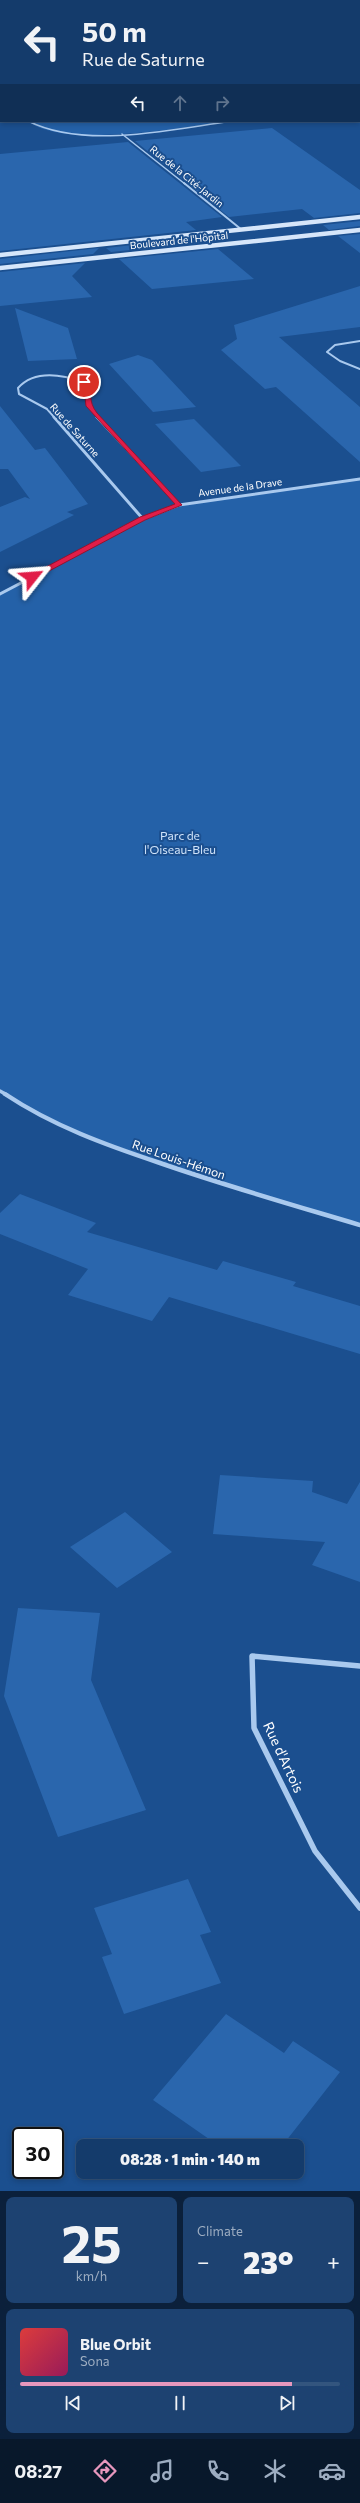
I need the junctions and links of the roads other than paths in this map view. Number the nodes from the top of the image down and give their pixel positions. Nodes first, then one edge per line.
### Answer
1 (30, 122) edge
2 (225, 122) edge
3 (122, 133) junction
4 (360, 217) edge
5 (242, 230) junction
6 (360, 230) edge
7 (0, 255) edge
8 (0, 268) edge
9 (360, 342) edge
10 (360, 369) edge
11 (360, 479) edge
12 (179, 505) junction
13 (142, 519) junction
14 (0, 594) edge
15 (0, 1091) edge
16 (360, 1224) edge
17 (360, 1666) edge
18 (360, 1908) edge

1 - 3 street, Rue de la Cité-Jardin
2 - 3 street, Rue de la Cité-Jardin
3 - 5 street, Rue de la Cité-Jardin
4 - 5 main road, Boulevard de l'Hôpital
5 - 7 main road, Boulevard de l'Hôpital
6 - 8 main road, Boulevard de l'Hôpital
9 - 10 street
11 - 12 street, Avenue de la Drave
12 - 13 street, Avenue de la Drave
12 - 13 street, Rue de Saturne
13 - 14 street, Avenue de la Drave
15 - 16 street, Rue Louis-Hémon
17 - 18 street, Rue d'Artois

